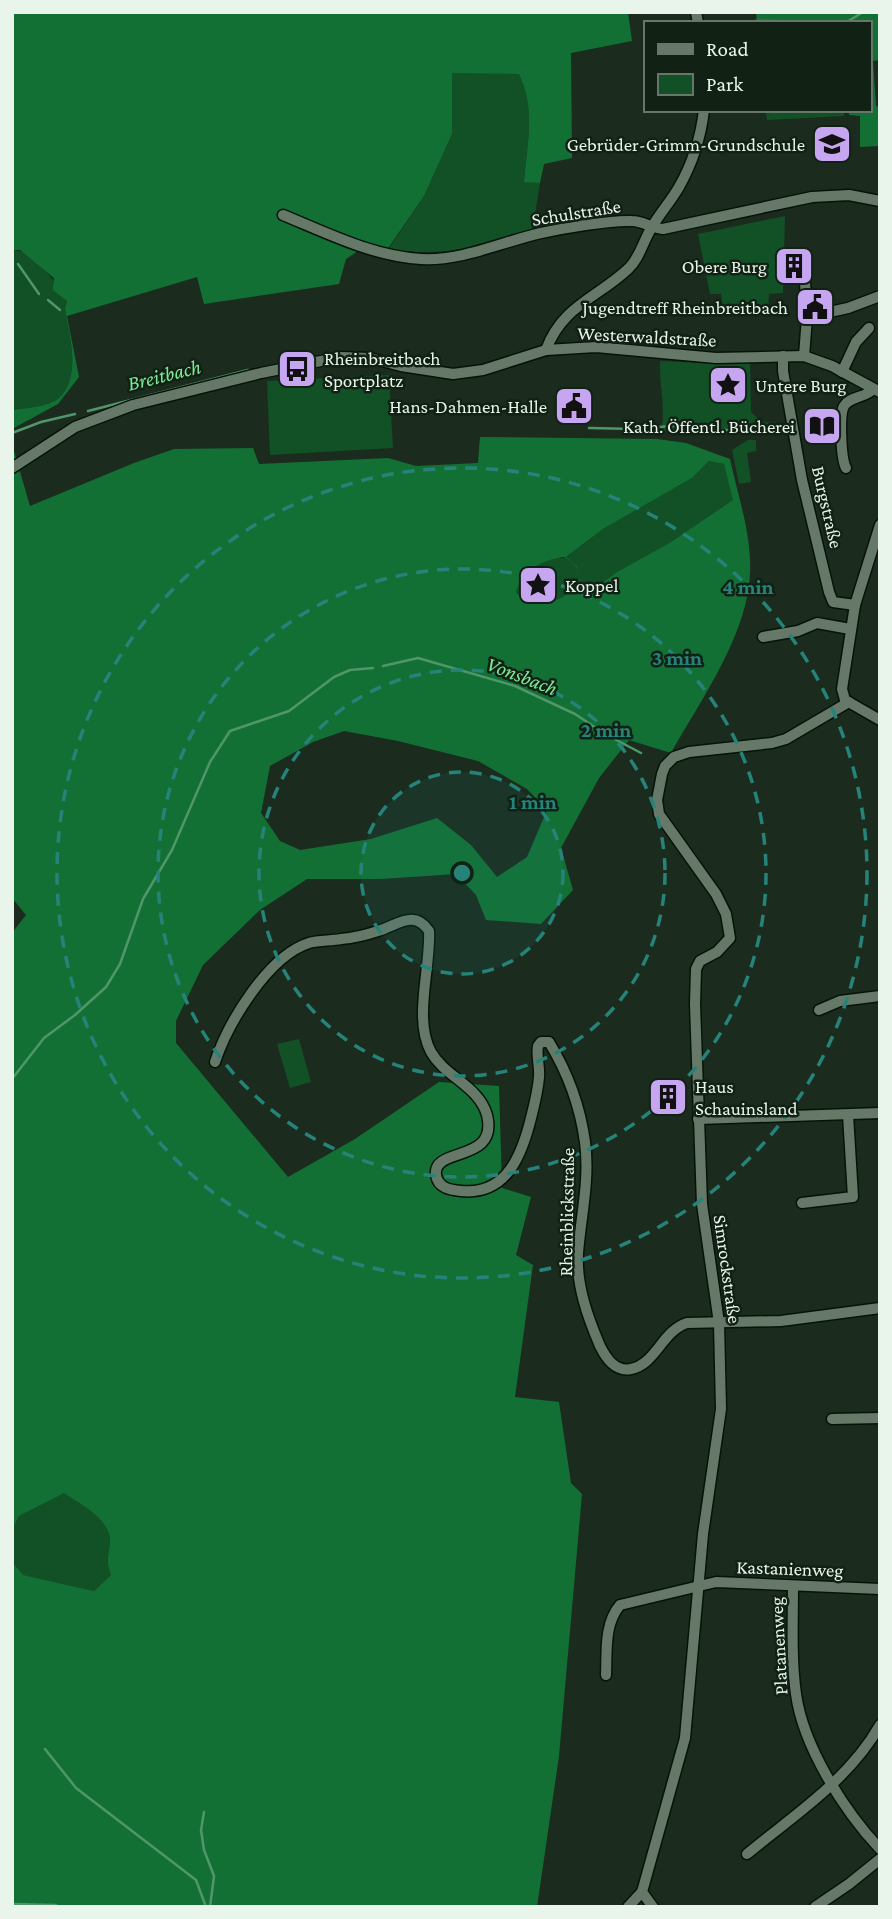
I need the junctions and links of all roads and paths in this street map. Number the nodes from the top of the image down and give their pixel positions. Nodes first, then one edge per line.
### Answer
1 (703, 112) edge
2 (880, 201) edge
3 (282, 215) dead end
4 (651, 228) junction
5 (805, 282) dead end
6 (880, 296) edge
7 (807, 317) junction
8 (869, 328) dead end
9 (546, 351) junction
10 (783, 356) junction
11 (804, 356) junction
12 (842, 372) junction
13 (876, 390) edge
14 (12, 468) edge
15 (846, 468) dead end
16 (880, 525) edge
17 (876, 550) edge
18 (855, 605) junction
19 (850, 629) junction
20 (763, 637) dead end
21 (849, 702) junction
22 (880, 720) edge
23 (880, 996) edge
24 (819, 1010) dead end
25 (215, 1062) dead end
26 (880, 1113) edge
27 (848, 1115) junction
28 (698, 1119) junction
29 (802, 1203) dead end
30 (880, 1308) edge
31 (719, 1323) junction
32 (880, 1418) edge
33 (832, 1419) dead end
34 (698, 1585) junction
35 (793, 1586) junction
36 (880, 1589) edge
37 (606, 1675) dead end
38 (880, 1725) edge
39 (833, 1784) junction
40 (880, 1849) edge
41 (747, 1854) dead end
42 (880, 1859) edge
43 (642, 1892) junction
44 (628, 1907) edge
45 (653, 1907) edge
46 (815, 1907) edge

1 - 4 street
2 - 4 street, Schulstraße
3 - 4 street, Schulstraße
4 - 9 street
5 - 7 street
6 - 7 street
7 - 11 street
8 - 12 street
9 - 10 street, Westerwaldstraße
9 - 14 street, Westerwaldstraße
10 - 11 street, Westerwaldstraße
10 - 18 street, Burgstraße
11 - 12 street, Westerwaldstraße
12 - 13 street, Westerwaldstraße
13 - 15 street
16 - 17 street
17 - 18 street
18 - 19 street
19 - 20 street
19 - 21 street
21 - 22 street
21 - 28 street, Simrockstraße
23 - 24 street
25 - 31 street, Rheinblickstraße
26 - 27 street
27 - 28 street
27 - 29 street
28 - 31 street, Simrockstraße
30 - 31 street, Rheinblickstraße
31 - 34 street, Simrockstraße
32 - 33 street
34 - 35 street, Kastanienweg
34 - 37 street
34 - 43 street, Simrockstraße
35 - 36 street, Kastanienweg
35 - 39 street, Platanenweg
38 - 39 street
39 - 40 street, Platanenweg
39 - 41 street
42 - 46 street
43 - 44 street, Simrockstraße
43 - 45 street

